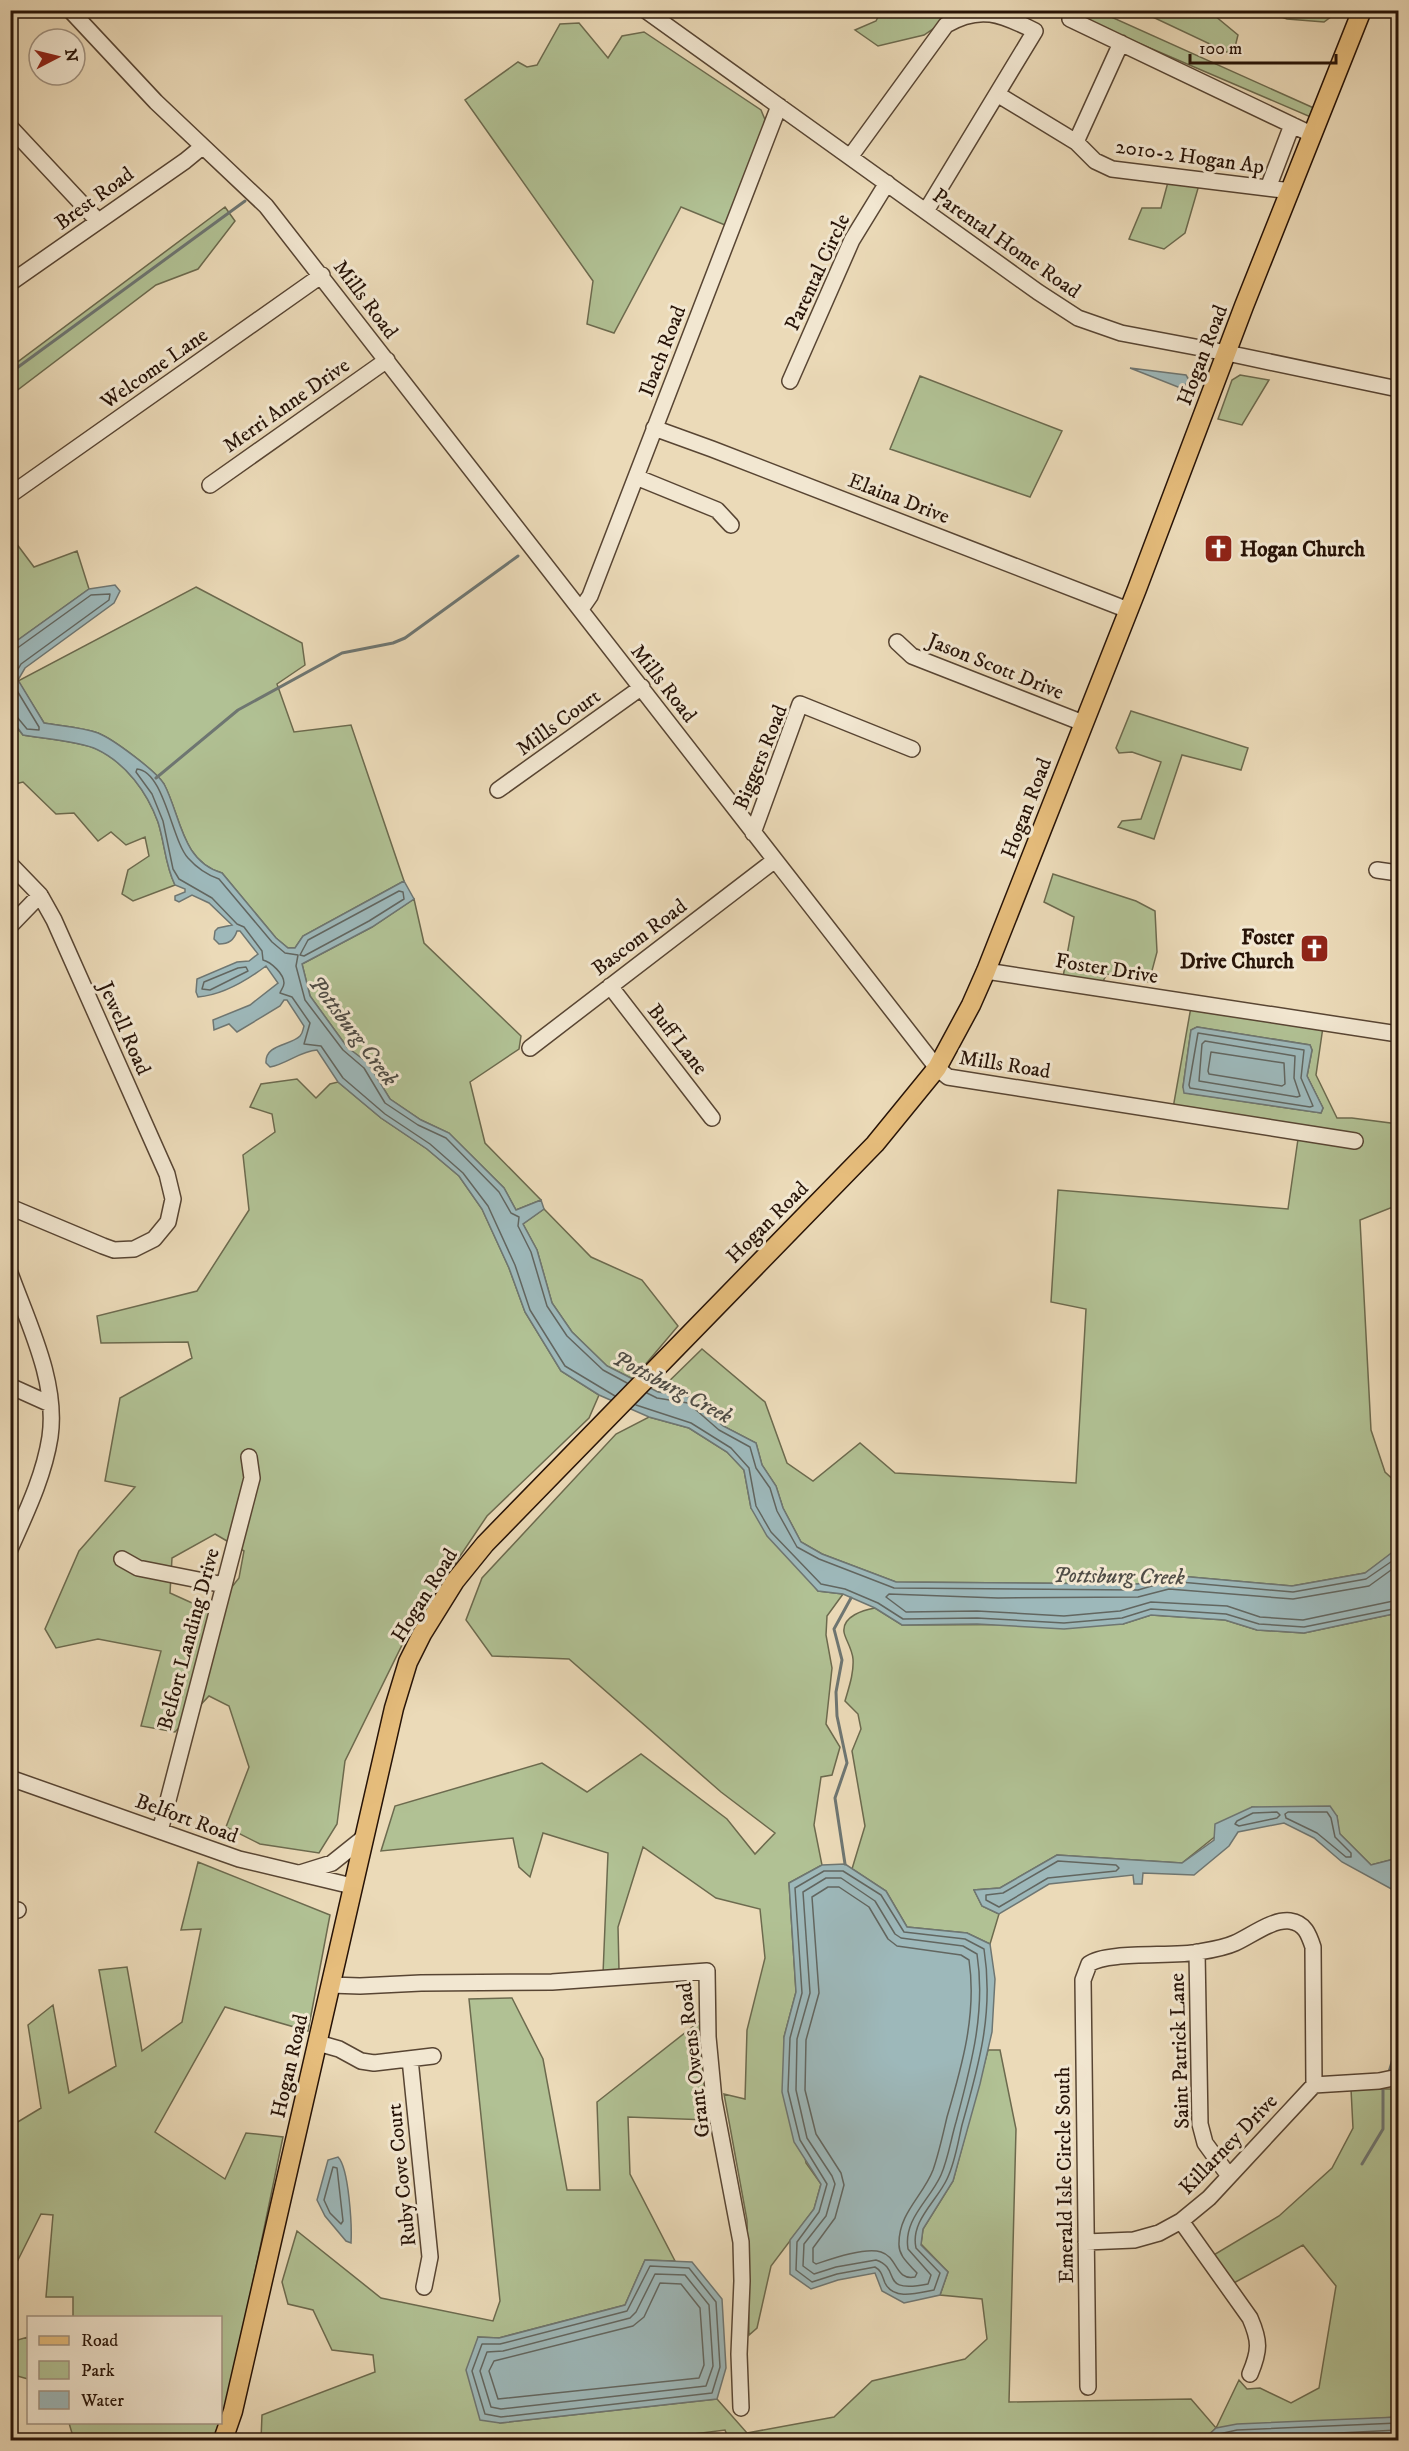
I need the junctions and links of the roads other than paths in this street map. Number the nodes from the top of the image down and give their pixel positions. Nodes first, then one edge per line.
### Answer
1 (70, 10) edge
2 (645, 10) edge
3 (1362, 10) edge
4 (1070, 19) dead end
5 (1121, 43) junction
6 (997, 94) junction
7 (779, 106) junction
8 (1292, 125) junction
9 (10, 127) edge
10 (1313, 135) junction
11 (1076, 142) junction
12 (202, 147) junction
13 (850, 157) junction
14 (887, 183) junction
15 (1268, 188) junction
16 (1291, 191) junction
17 (926, 212) junction
18 (98, 221) junction
19 (322, 275) junction
20 (10, 283) edge
21 (1227, 353) junction
22 (387, 360) junction
23 (789, 381) dead end
24 (1398, 389) edge
25 (654, 428) junction
26 (636, 477) junction
27 (210, 485) dead end
28 (10, 495) edge
29 (731, 525) dead end
30 (580, 609) junction
31 (1128, 610) junction
32 (897, 642) dead end
33 (642, 687) junction
34 (1083, 723) junction
35 (912, 749) dead end
36 (498, 790) dead end
37 (753, 833) junction
38 (775, 860) junction
39 (10, 864) edge
40 (1377, 870) dead end
41 (1398, 873) edge
42 (40, 895) junction
43 (10, 926) edge
44 (986, 971) junction
45 (610, 986) junction
46 (1398, 1034) edge
47 (530, 1048) dead end
48 (937, 1068) junction
49 (712, 1118) dead end
50 (1355, 1141) dead end
51 (10, 1207) edge
52 (10, 1273) edge
53 (10, 1386) edge
54 (50, 1404) junction
55 (249, 1457) dead end
56 (10, 1549) edge
57 (122, 1559) dead end
58 (224, 1585) junction
59 (10, 1778) edge
60 (160, 1831) junction
61 (362, 1839) junction
62 (296, 1874) junction
63 (352, 1886) junction
64 (1197, 1952) junction
65 (330, 1985) junction
66 (318, 2043) junction
67 (433, 2056) dead end
68 (410, 2059) junction
69 (1398, 2077) edge
70 (1314, 2085) junction
71 (1229, 2176) junction
72 (1180, 2221) junction
73 (1086, 2242) junction
74 (424, 2287) dead end
75 (1250, 2374) dead end
76 (1088, 2387) dead end
77 (741, 2408) dead end
78 (223, 2440) edge

1 - 12 street, Mills Road
2 - 7 street, Parental Home Road
3 - 10 main road, Hogan Road
4 - 5 street
5 - 8 street
5 - 11 street
6 - 11 street, 2010-2 Hogan Ap
6 - 13 street
6 - 17 street
7 - 13 street, Parental Home Road
7 - 25 street, Ibach Road
8 - 10 street
8 - 15 street
9 - 18 street
10 - 16 main road, Hogan Road
11 - 15 street, 2010-2 Hogan Ap
12 - 18 street, Brest Road
12 - 19 street, Mills Road
13 - 14 street, Parental Home Road
14 - 17 street, Parental Home Road
14 - 23 street, Parental Circle
15 - 16 street, 2010-2 Hogan Ap
16 - 21 main road, Hogan Road
17 - 21 street, Parental Home Road
18 - 20 street, Brest Road
19 - 22 street, Mills Road
19 - 28 street, Welcome Lane
21 - 24 street, Parental Home Road
21 - 31 main road, Hogan Road
22 - 27 street, Merri Anne Drive
22 - 30 street, Mills Road
25 - 26 street, Ibach Road
25 - 31 street, Elaina Drive
26 - 29 street
26 - 30 street, Ibach Road
30 - 33 street, Mills Road
31 - 34 main road, Hogan Road
32 - 34 street, Jason Scott Drive
33 - 36 street, Mills Court
33 - 37 street, Mills Road
34 - 44 main road, Hogan Road
35 - 37 street, Biggers Road
37 - 38 street, Mills Road
38 - 45 street, Bascom Road
38 - 48 street, Mills Road
39 - 42 street, Jewell Road
40 - 41 street
42 - 43 street
42 - 51 street, Jewell Road
44 - 46 street, Foster Drive
44 - 48 main road, Hogan Road
45 - 47 street, Bascom Road
45 - 49 street, Buff Lane
48 - 50 street, Mills Road
48 - 61 main road, Hogan Road
52 - 54 street
53 - 54 street
54 - 56 street
55 - 58 street, Belfort Landing Drive
57 - 58 street
58 - 60 street, Belfort Landing Drive
59 - 60 street, Belfort Road
60 - 62 street, Belfort Road
61 - 62 street
61 - 63 main road, Hogan Road
62 - 63 street, Belfort Road
63 - 65 main road, Hogan Road
64 - 70 street
64 - 71 street, Saint Patrick Lane
64 - 73 street, Emerald Isle Circle South
65 - 66 main road, Hogan Road
65 - 77 street, Grant Owens Road
66 - 68 street
66 - 78 main road, Hogan Road
67 - 68 street
68 - 74 street, Ruby Cove Court
69 - 70 street
70 - 71 street, Killarney Drive
71 - 72 street, Killarney Drive
72 - 73 street, Killarney Drive
72 - 75 street
73 - 76 street, Emerald Isle Circle South

